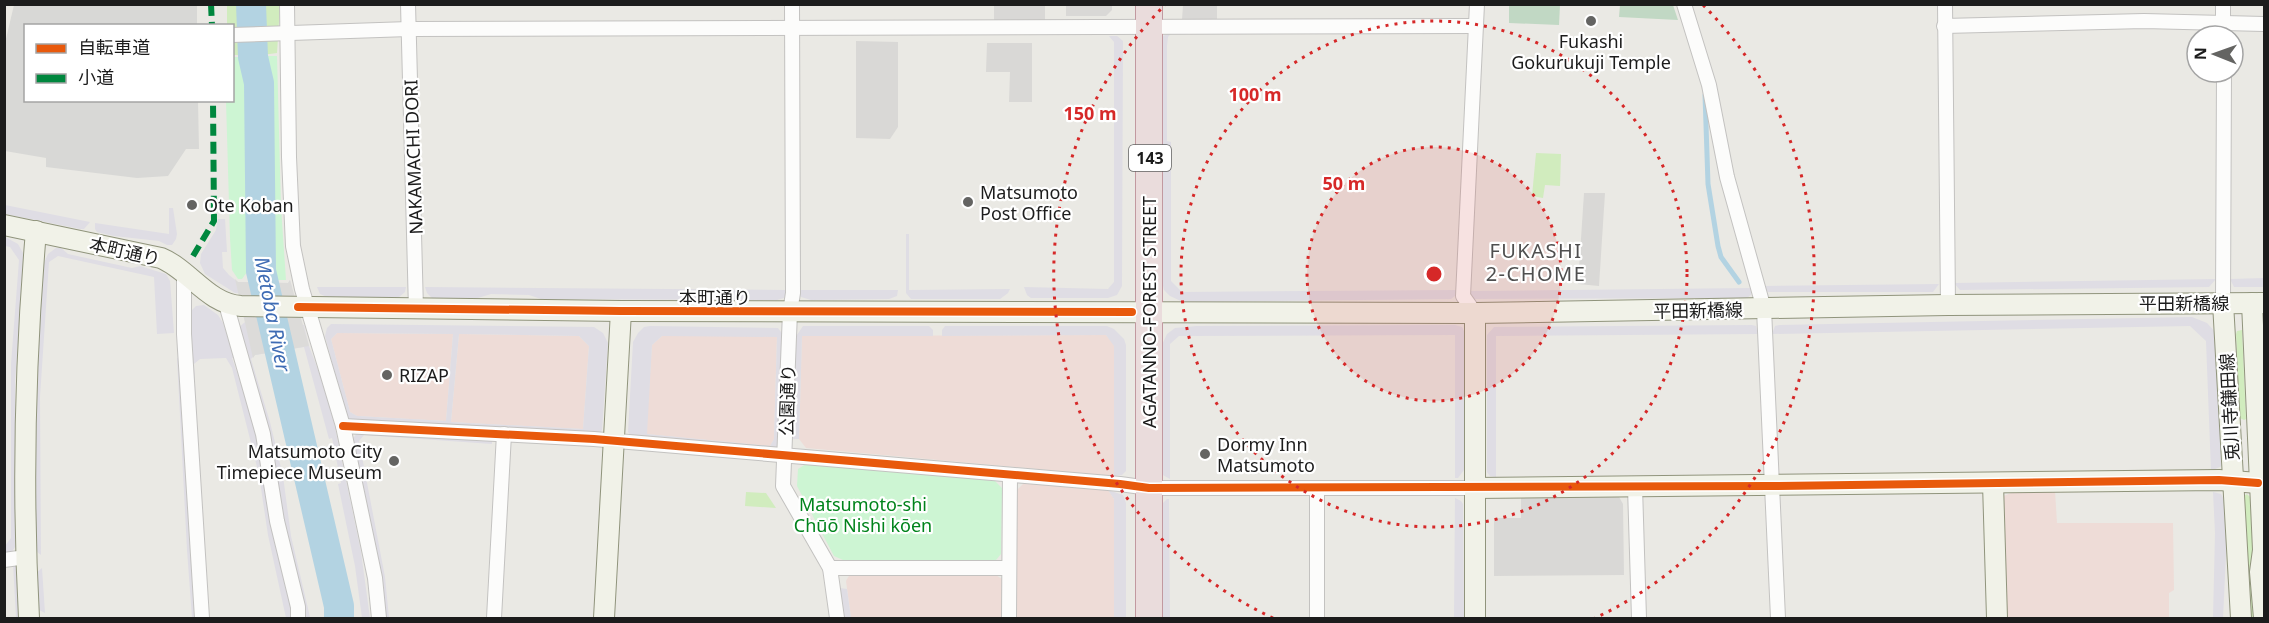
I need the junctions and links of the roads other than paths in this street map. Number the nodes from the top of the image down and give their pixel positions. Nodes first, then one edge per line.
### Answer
1 (287, 4) edge
2 (408, 4) edge
3 (792, 4) edge
4 (1477, 4) edge
5 (1684, 4) edge
6 (1944, 4) edge
7 (2223, 4) edge
8 (1141, 15) edge
9 (2223, 24) edge
10 (2265, 24) edge
11 (2185, 25) edge
12 (1476, 26) junction
13 (1944, 26) junction
14 (2245, 26) edge
15 (409, 29) junction
16 (791, 29) junction
17 (281, 33) junction
18 (234, 35) edge
19 (2224, 84) edge
20 (4, 225) edge
21 (36, 231) junction
22 (184, 272) junction
23 (2223, 303) junction
24 (2258, 303) edge
25 (1948, 304) junction
26 (233, 305) junction
27 (303, 307) junction
28 (1764, 309) junction
29 (416, 310) junction
30 (621, 311) junction
31 (790, 312) junction
32 (1141, 312) junction
33 (1475, 313) junction
34 (343, 426) junction
35 (2260, 426) edge
36 (2231, 428) junction
37 (504, 434) junction
38 (614, 440) junction
39 (785, 455) junction
40 (1010, 475) junction
41 (2233, 481) junction
42 (1994, 483) junction
43 (2258, 483) junction
44 (1772, 486) junction
45 (1140, 487) junction
46 (1635, 487) junction
47 (1474, 488) junction
48 (1317, 489) junction
49 (2264, 553) edge
50 (26, 557) junction
51 (4, 560) edge
52 (2237, 562) junction
53 (830, 568) junction
54 (1009, 568) junction
55 (29, 618) edge
56 (202, 618) edge
57 (298, 618) edge
58 (379, 618) edge
59 (494, 618) edge
60 (604, 618) edge
61 (837, 618) edge
62 (1009, 618) edge
63 (1132, 618) edge
64 (1149, 618) edge
65 (1317, 618) edge
66 (1475, 618) edge
67 (1639, 618) edge
68 (1778, 618) edge
69 (1996, 618) edge
70 (2232, 618) edge
71 (2241, 618) edge
72 (2264, 618) edge

1 - 17 street
2 - 15 street, NAKAMACHI DORI
3 - 16 street, 公園通り
4 - 12 street
5 - 28 street
6 - 13 street
7 - 9 street
8 - 12 street
8 - 16 street
8 - 32 highway, AGATANNO-FOREST STREET / 143
10 - 14 street
11 - 13 street
12 - 33 street
13 - 25 street
15 - 16 street
15 - 17 street
15 - 29 street, NAKAMACHI DORI
16 - 31 street, 公園通り
17 - 18 street
17 - 27 street
19 - 23 street
20 - 21 street, 本町通り
21 - 22 street, 本町通り
21 - 50 street
22 - 26 street, 本町通り
22 - 56 street
23 - 24 street, 平田新橋線
23 - 25 street, 平田新橋線
23 - 36 street, 兎川寺鎌田線
24 - 35 street, 兎川寺鎌田線
25 - 28 street, 平田新橋線
26 - 27 street, 本町通り
26 - 57 street
27 - 29 street, 本町通り
27 - 34 street
28 - 33 street, 平田新橋線
28 - 44 street
29 - 30 street, 本町通り
30 - 31 street, 本町通り
30 - 38 street
31 - 32 street, 本町通り
31 - 39 street, 公園通り
32 - 33 street, 平田新橋線
32 - 45 highway, AGATANNO-FOREST STREET / 143
33 - 47 street
34 - 37 street
34 - 58 street
35 - 36 street
35 - 43 street, 兎川寺鎌田線
36 - 41 street, 兎川寺鎌田線
37 - 38 street
37 - 59 street
38 - 39 street
38 - 60 street
39 - 40 street
39 - 53 street, 公園通り
40 - 45 street
40 - 54 street
41 - 42 street
41 - 43 street
41 - 52 street, 兎川寺鎌田線
42 - 44 street
42 - 69 street
43 - 49 street, 兎川寺鎌田線
44 - 46 street
44 - 68 street
45 - 48 street
45 - 63 highway, AGATANNO-FOREST STREET / 143
45 - 64 highway, AGATANNO-FOREST STREET / 143
46 - 47 street
46 - 67 street
47 - 48 street
47 - 66 street
48 - 65 street
49 - 72 street, 兎川寺鎌田線
50 - 51 street
50 - 55 street
52 - 70 street
52 - 71 street, 兎川寺鎌田線
53 - 54 street
53 - 61 street, 公園通り
54 - 62 street

